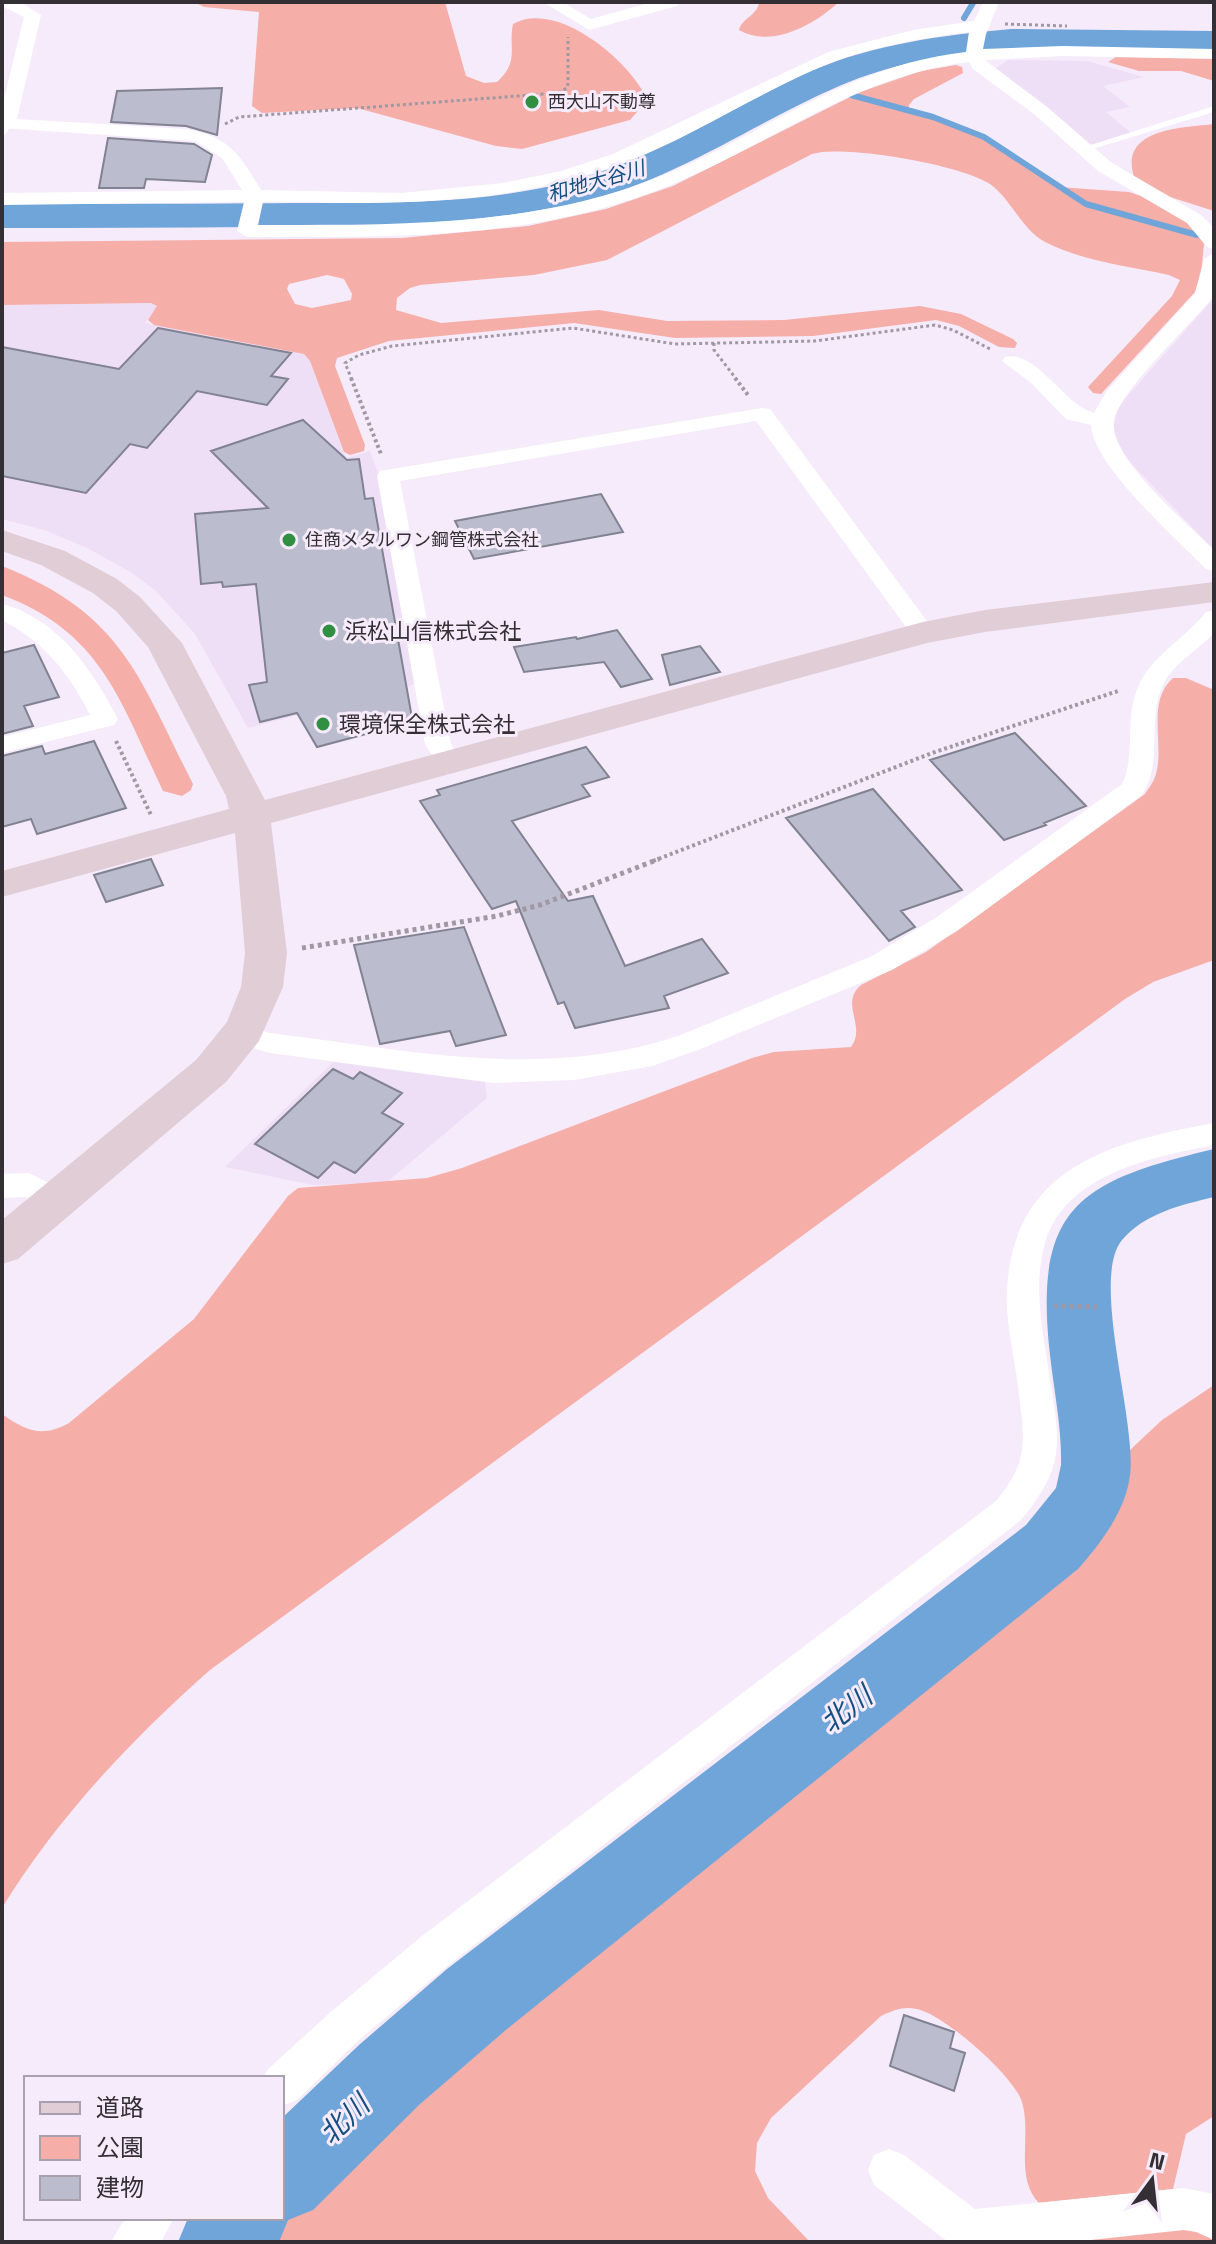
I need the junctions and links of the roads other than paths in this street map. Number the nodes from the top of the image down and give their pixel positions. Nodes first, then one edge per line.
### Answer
1 (7, 2) edge
2 (551, 2) edge
3 (671, 2) edge
4 (984, 17) edge
5 (1214, 54) edge
6 (974, 55) junction
7 (1214, 109) edge
8 (4, 129) edge
9 (1083, 149) junction
10 (254, 198) junction
11 (2, 199) edge
12 (1211, 232) edge
13 (1214, 259) edge
14 (1012, 361) road end
15 (1102, 421) junction
16 (2, 540) edge
17 (1214, 592) edge
18 (9, 621) edge
19 (923, 633) junction
20 (2, 745) edge
21 (449, 762) junction
22 (250, 816) junction
23 (2, 884) edge
24 (240, 1034) junction
25 (1214, 1134) edge
26 (2, 1186) edge
27 (56, 1200) junction
28 (2, 1246) edge
29 (284, 2083) edge
30 (889, 2170) dead end
31 (1214, 2219) edge
32 (151, 2220) edge
33 (967, 2237) edge
34 (133, 2242) edge

1 - 8 street
2 - 3 street
4 - 6 street
4 - 10 street
5 - 6 street
6 - 9 street
6 - 10 street
7 - 9 lane
8 - 10 street
9 - 12 street
10 - 11 street
13 - 15 street
14 - 15 street
15 - 17 street
16 - 22 street
17 - 19 street
17 - 24 street
18 - 20 street
19 - 21 street
19 - 21 street
21 - 22 street
22 - 23 street
22 - 24 street
24 - 27 street
25 - 29 street
26 - 27 street
27 - 28 street
30 - 33 street
31 - 33 street
32 - 34 street

